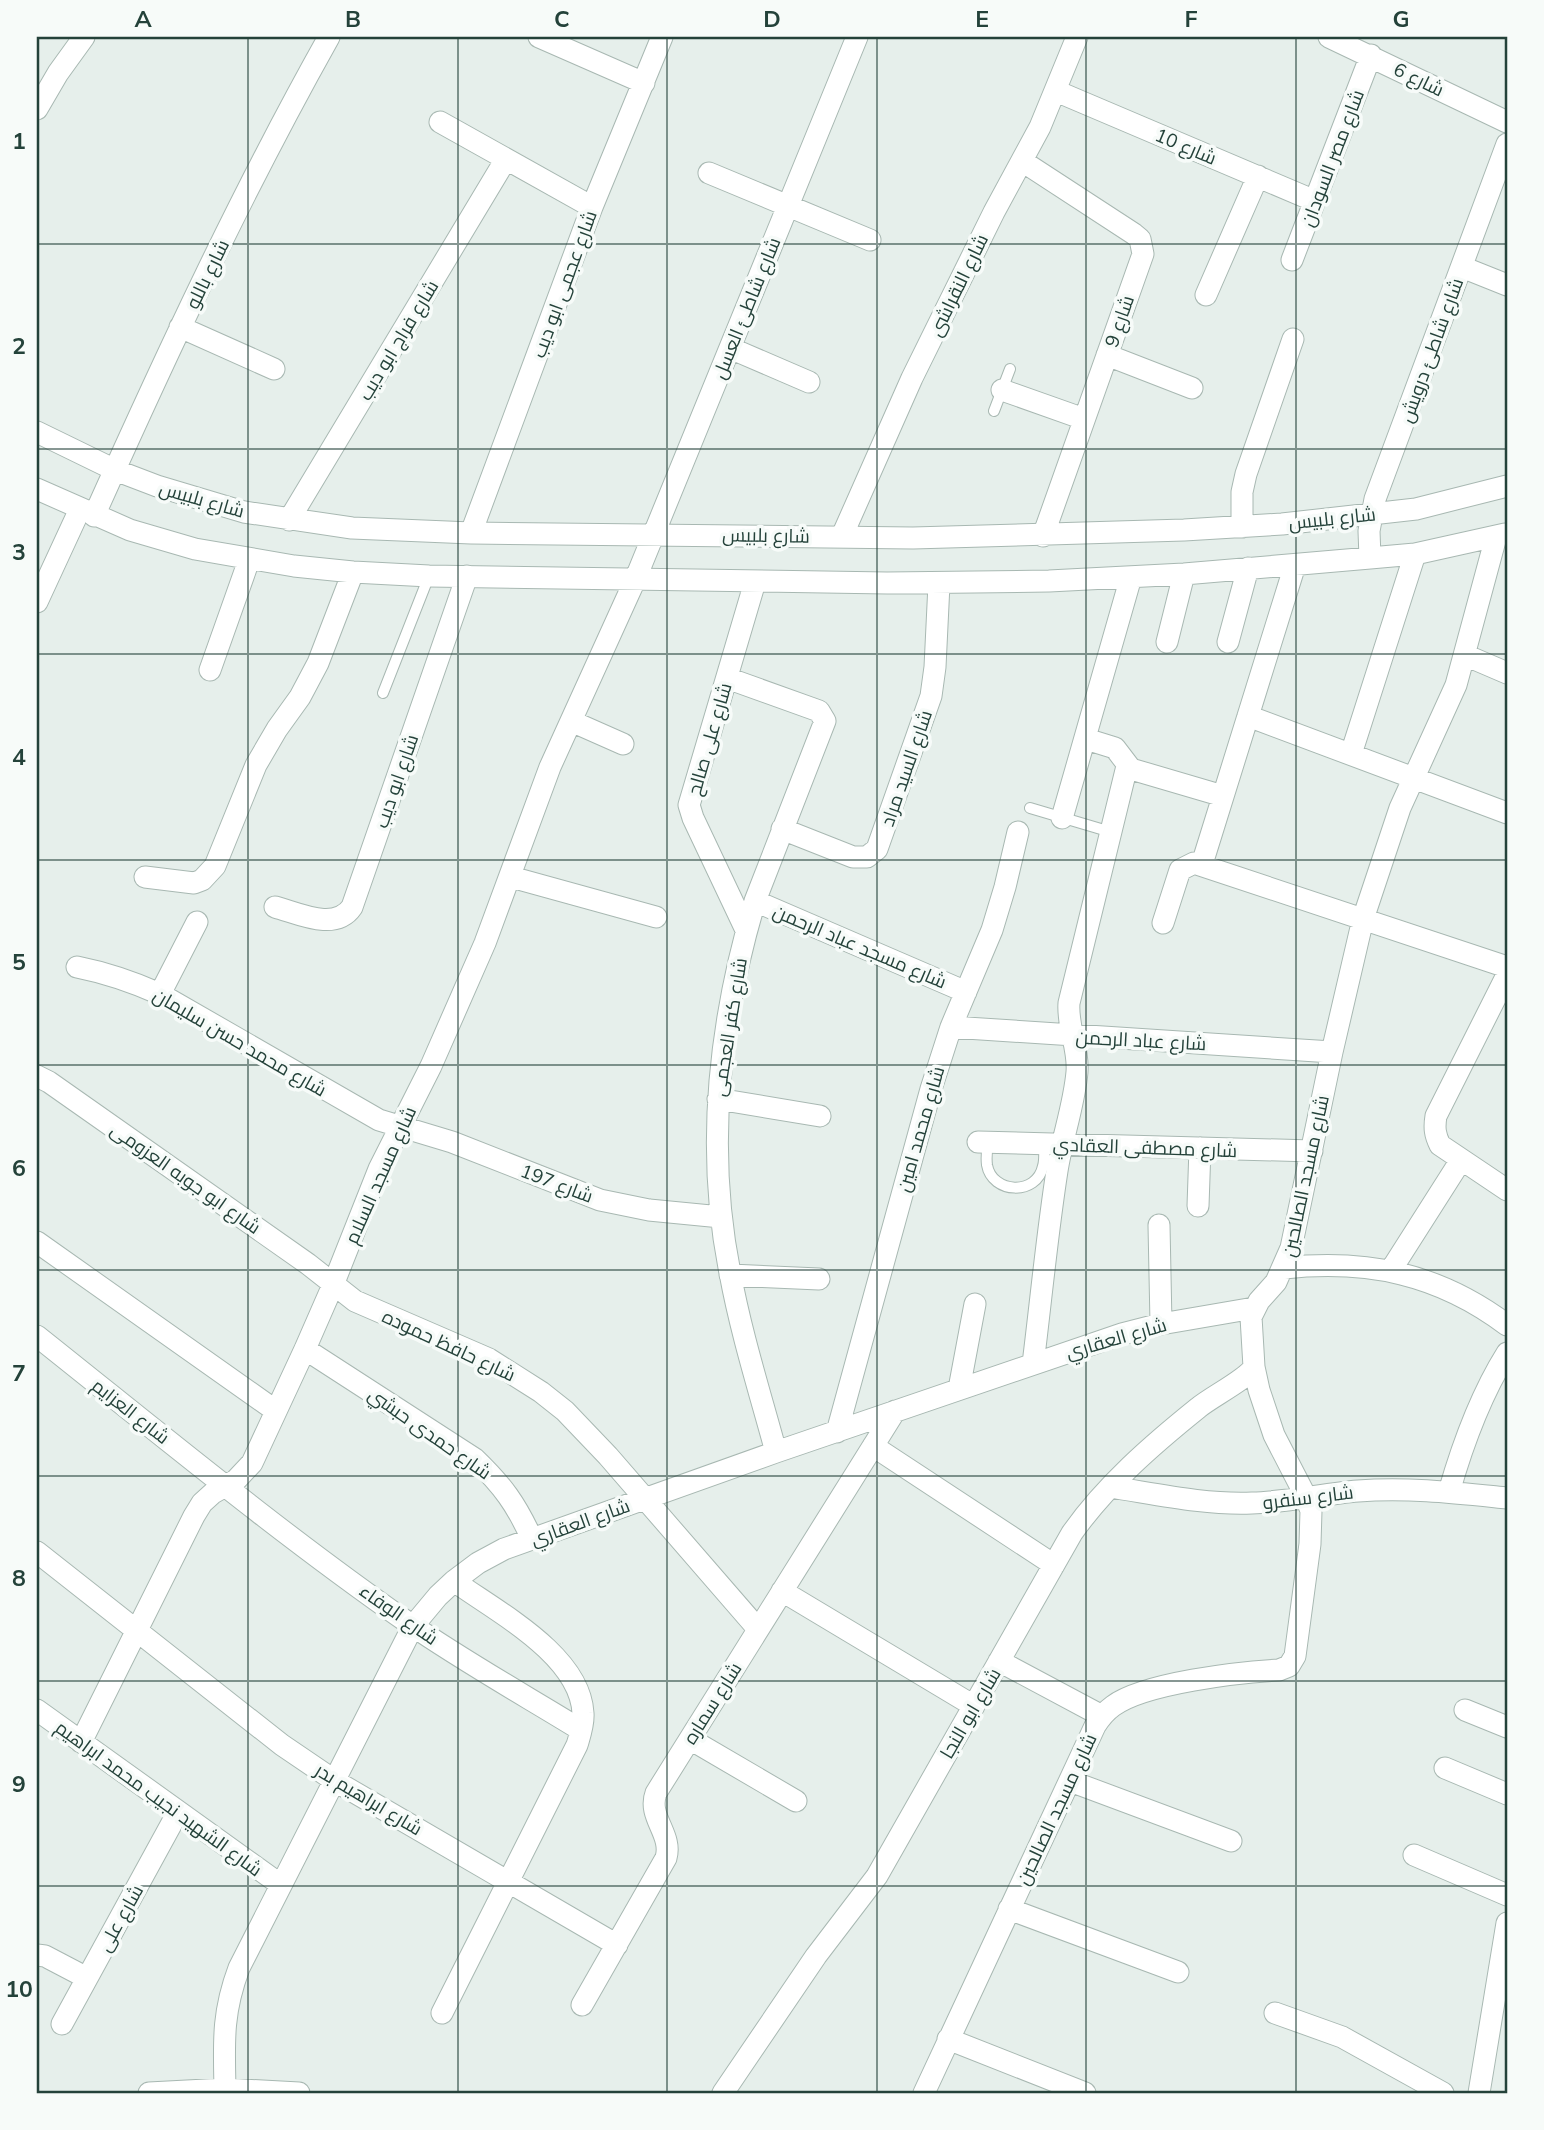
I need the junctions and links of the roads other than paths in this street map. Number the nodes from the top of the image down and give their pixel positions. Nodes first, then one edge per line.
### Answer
1 (84, 37) edge
2 (329, 37) edge
3 (539, 37) edge
4 (662, 37) edge
5 (858, 37) edge
6 (1077, 37) edge
7 (1329, 37) edge
8 (1371, 55) junction
9 (644, 83) junction
10 (1056, 91) junction
11 (37, 109) edge
12 (440, 122) dead end
13 (1507, 122) edge
14 (1507, 144) edge
15 (506, 159) junction
16 (1022, 161) junction
17 (709, 173) dead end
18 (1258, 176) junction
19 (1315, 201) junction
20 (788, 206) junction
21 (592, 207) junction
22 (870, 240) dead end
23 (1292, 260) dead end
24 (1462, 267) junction
25 (1507, 285) edge
26 (1206, 295) dead end
27 (180, 327) junction
28 (1293, 340) dead end
29 (730, 348) junction
30 (1107, 355) junction
31 (274, 369) dead end
32 (1010, 369) dead end
33 (809, 382) dead end
34 (1192, 388) dead end
35 (1002, 390) junction
36 (994, 411) dead end
37 (1084, 419) junction
38 (37, 432) edge
39 (115, 470) junction
40 (1507, 486) edge
41 (37, 489) edge
42 (87, 512) junction
43 (1371, 515) junction
44 (289, 520) junction
45 (1242, 527) junction
46 (471, 533) junction
47 (654, 534) junction
48 (1502, 535) edge
49 (842, 536) junction
50 (1043, 536) junction
51 (1415, 554) junction
52 (1370, 558) junction
53 (249, 560) junction
54 (1295, 565) junction
55 (1248, 568) junction
56 (353, 572) junction
57 (1184, 573) junction
58 (429, 576) junction
59 (467, 576) junction
60 (1131, 577) junction
61 (635, 580) junction
62 (755, 582) junction
63 (939, 583) junction
64 (37, 602) edge
65 (1167, 642) dead end
66 (1228, 642) dead end
67 (1465, 655) junction
68 (210, 670) dead end
69 (1507, 673) edge
70 (727, 678) junction
71 (383, 693) dead end
72 (1248, 716) junction
73 (571, 721) junction
74 (1086, 739) junction
75 (623, 744) dead end
76 (1351, 754) junction
77 (1127, 766) junction
78 (1414, 777) junction
79 (1223, 796) junction
80 (1030, 808) dead end
81 (1507, 813) edge
82 (1062, 818) junction
83 (782, 829) junction
84 (1018, 832) dead end
85 (1111, 832) junction
86 (1202, 864) junction
87 (145, 877) dead end
88 (511, 877) junction
89 (755, 901) junction
90 (275, 907) dead end
91 (656, 917) dead end
92 (1363, 919) junction
93 (197, 922) dead end
94 (1163, 923) dead end
95 (746, 930) junction
96 (77, 967) dead end
97 (1507, 967) edge
98 (1507, 975) edge
99 (966, 992) junction
100 (160, 995) junction
101 (951, 1027) junction
102 (1072, 1036) junction
103 (1332, 1052) junction
104 (37, 1076) edge
105 (718, 1099) junction
106 (820, 1116) dead end
107 (399, 1128) junction
108 (983, 1142) joint
109 (1053, 1144) junction
110 (1200, 1148) junction
111 (1312, 1151) junction
112 (1461, 1160) junction
113 (1504, 1182) edge
114 (1198, 1206) dead end
115 (721, 1217) junction
116 (1159, 1225) dead end
117 (37, 1242) edge
118 (1284, 1268) junction
119 (1391, 1270) junction
120 (730, 1275) junction
121 (819, 1279) dead end
122 (333, 1284) junction
123 (975, 1304) dead end
124 (1254, 1308) junction
125 (1161, 1324) junction
126 (1507, 1325) edge
127 (37, 1336) edge
128 (305, 1349) junction
129 (1507, 1353) edge
130 (1033, 1363) junction
131 (1254, 1367) junction
132 (959, 1389) junction
133 (276, 1411) junction
134 (895, 1411) junction
135 (837, 1432) junction
136 (873, 1446) junction
137 (776, 1452) junction
138 (226, 1485) junction
139 (1110, 1487) junction
140 (1449, 1492) junction
141 (1306, 1497) junction
142 (645, 1498) junction
143 (1507, 1499) edge
144 (532, 1539) junction
145 (37, 1552) edge
146 (1054, 1565) junction
147 (454, 1581) junction
148 (782, 1591) junction
149 (413, 1626) junction
150 (758, 1629) junction
151 (136, 1631) junction
152 (999, 1661) junction
153 (974, 1706) junction
154 (37, 1710) edge
155 (1465, 1710) dead end
156 (1102, 1716) junction
157 (1507, 1727) edge
158 (581, 1730) junction
159 (690, 1738) junction
160 (81, 1742) junction
161 (1445, 1768) dead end
162 (335, 1781) junction
163 (1070, 1781) junction
164 (1507, 1794) edge
165 (796, 1801) dead end
166 (178, 1812) junction
167 (1231, 1841) dead end
168 (1414, 1856) dead end
169 (508, 1881) junction
170 (281, 1885) junction
171 (1507, 1895) edge
172 (1009, 1909) junction
173 (1507, 1923) edge
174 (617, 1945) junction
175 (37, 1955) edge
176 (1178, 1972) dead end
177 (87, 1978) junction
178 (582, 2005) dead end
179 (1275, 2012) dead end
180 (442, 2013) dead end
181 (62, 2024) dead end
182 (948, 2039) junction
183 (225, 2089) junction
184 (149, 2093) edge
185 (299, 2093) edge
186 (723, 2093) edge
187 (924, 2093) edge
188 (1085, 2093) edge
189 (1443, 2093) edge
190 (1479, 2093) edge

1 - 11 street
2 - 27 street, شارع باللو
3 - 9 street
4 - 9 street, شارع عجمى ابو ديب
5 - 20 street, شارع شاطئ العسل
6 - 10 street, شارع النقراشى
7 - 8 street, شارع 6
8 - 13 street, شارع 6
8 - 19 street, شارع مصر السودان
9 - 21 street, شارع عجمى ابو ديب
10 - 16 street, شارع النقراشى
10 - 18 street, شارع 10
12 - 15 street
14 - 24 street, شارع شاطئ درويش
15 - 21 street
15 - 44 street, شارع فراج ابو ديب
16 - 30 street, شارع 9
16 - 49 street, شارع النقراشى
17 - 20 street
18 - 19 street, شارع 10
18 - 26 street
19 - 23 street, شارع مصر السودان
20 - 22 street
20 - 29 street, شارع شاطئ العسل
21 - 46 street, شارع عجمى ابو ديب
24 - 25 street
24 - 43 street, شارع شاطئ درويش
27 - 31 street
27 - 39 street, شارع باللو
28 - 45 street
29 - 33 street
29 - 47 street, شارع شاطئ العسل
30 - 34 street
30 - 37 street, شارع 9
32 - 35 lane
35 - 36 lane
35 - 37 street
37 - 50 street, شارع 9
38 - 39 street, شارع بلبيس
39 - 42 street, شارع باللو
39 - 44 street, شارع بلبيس
40 - 43 street, شارع بلبيس
41 - 42 street
42 - 53 street
42 - 64 street, شارع باللو
43 - 45 street, شارع بلبيس
43 - 52 street, شارع شاطئ درويش
44 - 46 street, شارع بلبيس
45 - 50 street, شارع بلبيس
46 - 47 street, شارع بلبيس
47 - 49 street, شارع بلبيس
47 - 61 street, شارع شاطئ العسل
48 - 51 street
48 - 67 street, شارع مسجد الصالحين
49 - 50 street, شارع بلبيس
51 - 52 street
51 - 76 street
52 - 54 street
53 - 56 street
53 - 68 street
54 - 55 street
54 - 72 street
55 - 57 street
55 - 66 street
56 - 58 street
56 - 87 street
57 - 60 street
57 - 65 street
58 - 59 street
58 - 71 lane
59 - 61 street
59 - 90 street, شارع ابو ديب
60 - 63 street
60 - 74 street
61 - 62 street
61 - 73 street, شارع مسجد السلام
62 - 63 street
62 - 70 street, شارع على صالح
63 - 83 street, شارع السيد مراد
67 - 69 street
67 - 78 street, شارع مسجد الصالحين
70 - 83 street, شارع كفر العجمى
70 - 95 street, شارع على صالح
72 - 76 street
72 - 79 street
73 - 75 street
73 - 88 street, شارع مسجد السلام
74 - 77 street
74 - 82 street
76 - 78 street
77 - 79 street
77 - 85 street
78 - 81 street
78 - 92 street, شارع مسجد الصالحين
79 - 86 street
80 - 82 lane
82 - 85 lane
83 - 89 street, شارع كفر العجمى
84 - 99 street, شارع محمد امين
85 - 102 street
86 - 92 street
86 - 94 street
88 - 91 street
88 - 107 street, شارع مسجد السلام
89 - 95 street, شارع كفر العجمى
89 - 99 street, شارع مسجد عباد الرحمن
92 - 97 street
92 - 103 street, شارع مسجد الصالحين
93 - 100 street
95 - 105 street, شارع كفر العجمى
96 - 100 street, شارع محمد حسن سليمان
98 - 112 street
99 - 101 street, شارع محمد امين
100 - 107 street, شارع محمد حسن سليمان
101 - 102 street, شارع عباد الرحمن
101 - 135 street, شارع محمد امين
102 - 103 street, شارع عباد الرحمن
102 - 109 street
103 - 111 street, شارع مسجد الصالحين
104 - 122 street, شارع ابو جوبه العزومى
105 - 106 street
105 - 115 street, شارع كفر العجمى
107 - 115 street, شارع 197
107 - 122 street, شارع مسجد السلام
108 - 109 street, شارع مصطفى العقادي
108 - 109 lane
109 - 110 street, شارع مصطفى العقادي
109 - 130 street
110 - 111 street, شارع مصطفى العقادي
110 - 114 street
111 - 118 street, شارع مسجد الصالحين
112 - 113 street
112 - 119 street
115 - 120 street, شارع كفر العجمى
116 - 125 street
117 - 133 street
118 - 119 street
118 - 124 street, شارع مسجد الصالحين
119 - 126 street
120 - 121 street
120 - 137 street, شارع كفر العجمى
122 - 128 street, شارع مسجد السلام
122 - 142 street, شارع حافظ حموده
123 - 132 street
124 - 125 street, شارع العقاري
124 - 131 street, شارع مسجد الصالحين
125 - 130 street, شارع العقاري
127 - 138 street, شارع العزايم
128 - 133 street, شارع مسجد السلام
128 - 144 street, شارع حمدى حبشي
129 - 140 street
130 - 132 street, شارع العقاري
131 - 139 street, شارع ابو النجا
131 - 141 street, شارع مسجد الصالحين
132 - 134 street, شارع العقاري
133 - 138 street, شارع مسجد السلام
134 - 135 street, شارع العقاري
134 - 136 street, شارع سماره
135 - 137 street, شارع العقاري
136 - 146 street
136 - 148 street, شارع سماره
137 - 142 street, شارع العقاري
138 - 149 street, شارع الوفاء
138 - 151 street, شارع مسجد السلام
139 - 141 street, شارع سنفرو
139 - 146 street, شارع ابو النجا
140 - 141 street, شارع سنفرو
140 - 143 street, شارع سنفرو
141 - 156 street, شارع مسجد الصالحين
142 - 144 street, شارع العقاري
142 - 150 street, شارع حافظ حموده
144 - 147 street, شارع العقاري
145 - 151 street, شارع ابراهيم بدر
146 - 152 street, شارع ابو النجا
147 - 149 street, شارع العقاري
147 - 158 street
148 - 150 street, شارع سماره
148 - 153 street
149 - 158 street, شارع الوفاء
149 - 162 street, شارع العقاري
150 - 159 street, شارع سماره
151 - 160 street, شارع مسجد السلام
151 - 162 street, شارع ابراهيم بدر
152 - 153 street, شارع ابو النجا
152 - 156 street
153 - 186 street, شارع ابو النجا
154 - 160 street, شارع الشهيد نجيب محمد ابراهيم
155 - 157 street
156 - 163 street, شارع مسجد الصالحين
158 - 169 street
159 - 165 street
159 - 174 street, شارع سماره
160 - 166 street, شارع الشهيد نجيب محمد ابراهيم
161 - 164 street
162 - 169 street, شارع ابراهيم بدر
162 - 170 street, شارع العقاري
163 - 167 street
163 - 172 street, شارع مسجد الصالحين
166 - 170 street, شارع الشهيد نجيب محمد ابراهيم
166 - 177 street, شارع على
168 - 171 street
169 - 174 street, شارع ابراهيم بدر
169 - 180 street
170 - 183 street, شارع العقاري
172 - 176 street
172 - 182 street, شارع مسجد الصالحين
173 - 190 street
174 - 178 street, شارع سماره
175 - 177 street
177 - 181 street, شارع على
179 - 189 street
182 - 187 street, شارع مسجد الصالحين
182 - 188 street
183 - 184 street
183 - 185 street

